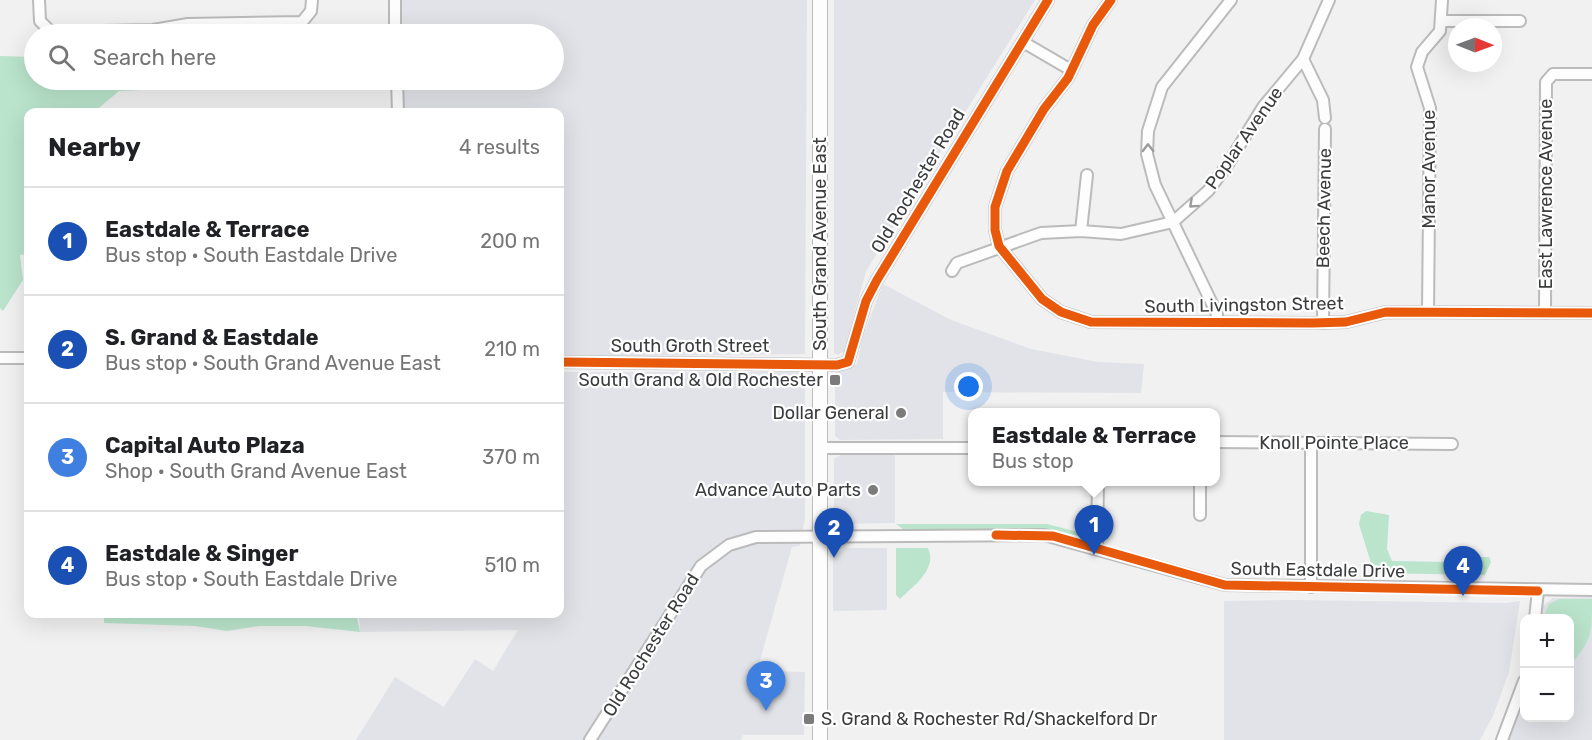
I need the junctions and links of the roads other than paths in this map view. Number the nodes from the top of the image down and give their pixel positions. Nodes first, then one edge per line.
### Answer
1 (39, 0) edge
2 (312, 0) edge
3 (395, 0) edge
4 (820, 0) edge
5 (1048, 0) edge
6 (1111, 0) edge
7 (1230, 0) edge
8 (1329, 0) edge
9 (1442, 0) edge
10 (1442, 21) junction
11 (1520, 21) dead end
12 (39, 24) edge
13 (188, 24) edge
14 (395, 24) edge
15 (1023, 42) junction
16 (1303, 59) junction
17 (1071, 70) junction
18 (1592, 74) edge
19 (397, 90) edge
20 (398, 108) edge
21 (1087, 176) dead end
22 (1173, 222) junction
23 (1081, 231) junction
24 (999, 246) junction
25 (952, 271) dead end
26 (1428, 312) junction
27 (1545, 313) junction
28 (1592, 313) edge
29 (1217, 322) junction
30 (1323, 323) junction
31 (0, 358) edge
32 (24, 358) edge
33 (564, 362) edge
34 (820, 364) junction
35 (1220, 442) edge
36 (1311, 443) junction
37 (1452, 444) dead end
38 (820, 448) junction
39 (968, 448) edge
40 (1098, 486) edge
41 (1200, 486) edge
42 (1200, 515) dead end
43 (820, 537) junction
44 (1097, 548) junction
45 (1311, 587) junction
46 (1592, 590) edge
47 (1538, 591) junction
48 (1535, 614) edge
49 (1520, 692) edge
50 (590, 740) edge
51 (820, 740) edge
52 (1502, 740) edge

1 - 12 street
2 - 13 street
3 - 14 street
4 - 34 main road, South Grand Avenue East
5 - 15 street, Old Rochester Road
6 - 17 street
22 -> 7 street
8 - 16 street, Poplar Avenue
9 - 10 street
10 - 11 street
10 - 26 street, Manor Avenue
15 - 17 street
15 - 34 street, Old Rochester Road
16 -> 22 street, Poplar Avenue
16 - 30 street, Beech Avenue
17 - 24 street
18 - 27 street, East Lawrence Avenue
19 - 20 street
21 - 23 street
22 - 23 street, Poplar Avenue
22 - 29 street
23 - 24 street, Poplar Avenue
24 - 25 street, Poplar Avenue
24 - 29 street, South Livingston Street
26 - 27 street, South Livingston Street
26 - 30 street, South Livingston Street
27 - 28 street, South Livingston Street
29 - 30 street, South Livingston Street
31 - 32 street
33 - 34 street, South Groth Street
34 - 38 main road, South Grand Avenue East
35 - 36 street, Knoll Pointe Place
36 - 37 street, Knoll Pointe Place
36 - 45 street
38 - 39 street
38 - 43 main road, South Grand Avenue East
40 - 44 street
41 - 42 street
43 - 44 street, South Eastdale Drive
43 - 50 street, Old Rochester Road
43 - 51 main road, South Grand Avenue East
44 - 45 street, South Eastdale Drive
45 - 47 street, South Eastdale Drive
46 - 47 street, South Eastdale Drive
47 - 48 street
49 - 52 street

